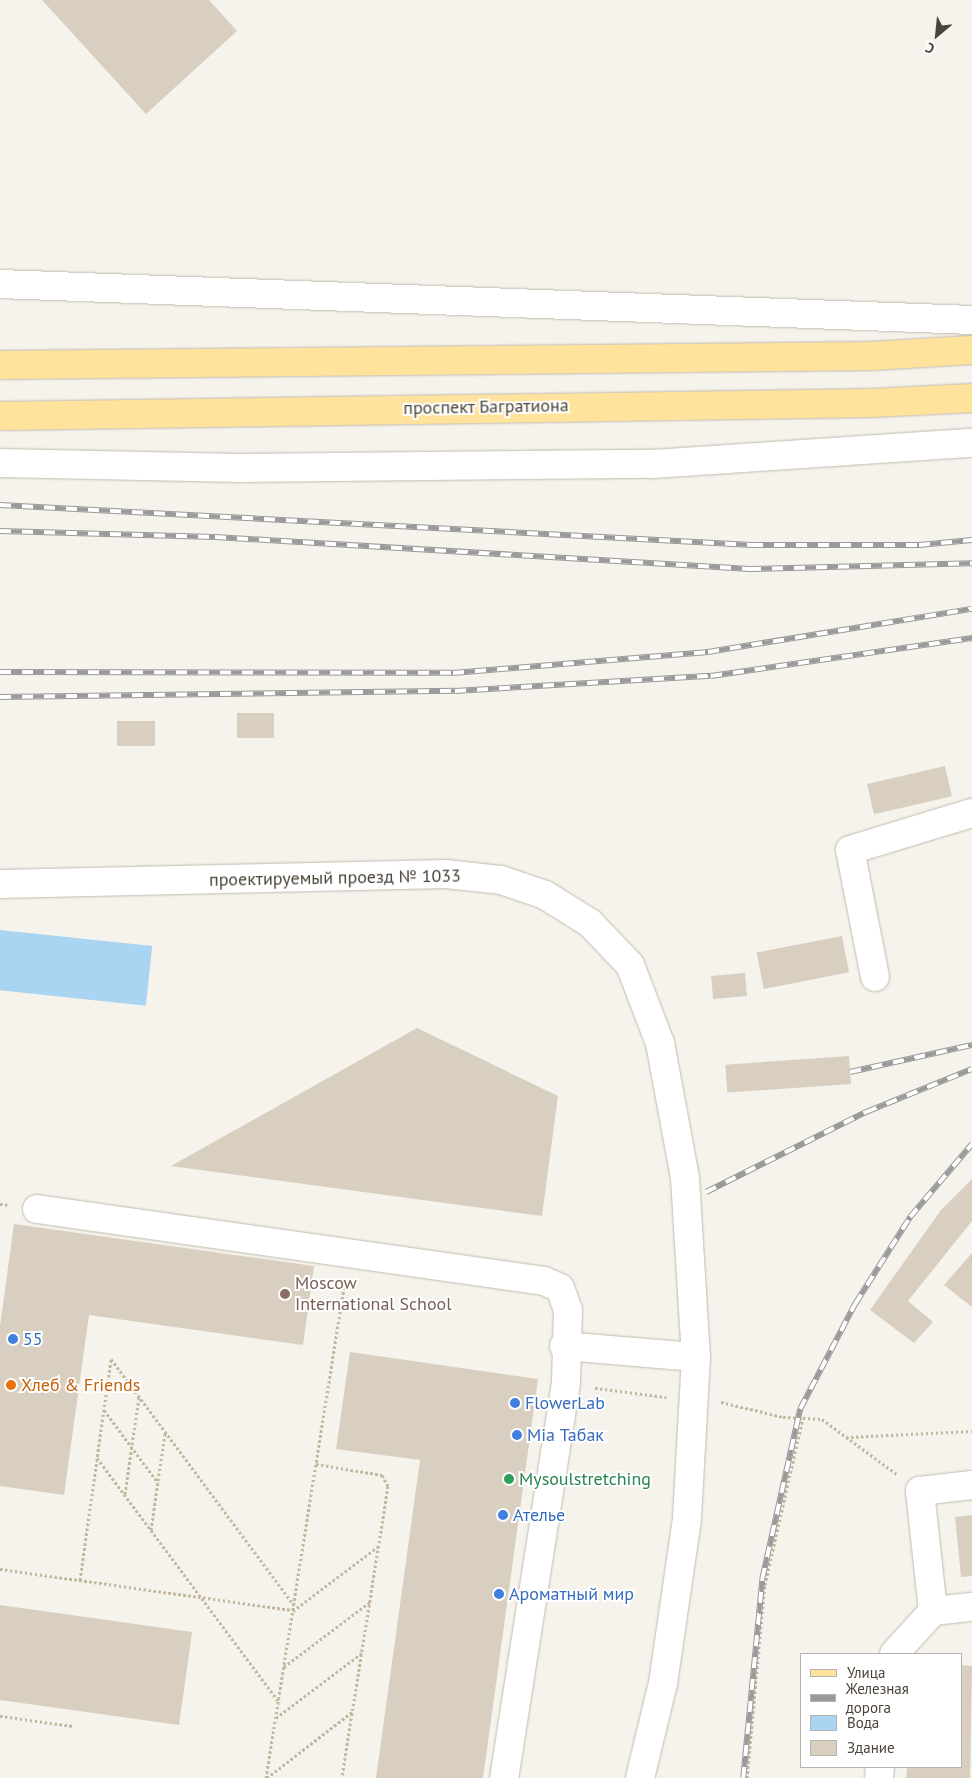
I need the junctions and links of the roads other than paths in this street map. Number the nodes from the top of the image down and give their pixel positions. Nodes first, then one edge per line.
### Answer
1 (0, 284) edge
2 (972, 320) edge
3 (972, 350) edge
4 (0, 365) edge
5 (972, 398) edge
6 (0, 416) edge
7 (972, 443) edge
8 (0, 463) edge
9 (972, 813) edge
10 (0, 884) edge
11 (875, 977) dead end
12 (37, 1209) dead end
13 (564, 1346) junction
14 (696, 1357) junction
15 (972, 1485) edge
16 (972, 1608) edge
17 (933, 1611) junction
18 (895, 1653) edge
19 (504, 1778) edge
20 (640, 1778) edge

1 - 2 street
3 - 4 main road
5 - 6 main road, проспект Багратиона
7 - 8 street
9 - 11 street
10 - 14 street, проектируемый проезд № 1033
12 - 13 street
13 - 14 street
13 - 19 street
14 - 20 street, проектируемый проезд № 1033
15 - 17 street
16 - 17 street
17 - 18 street

